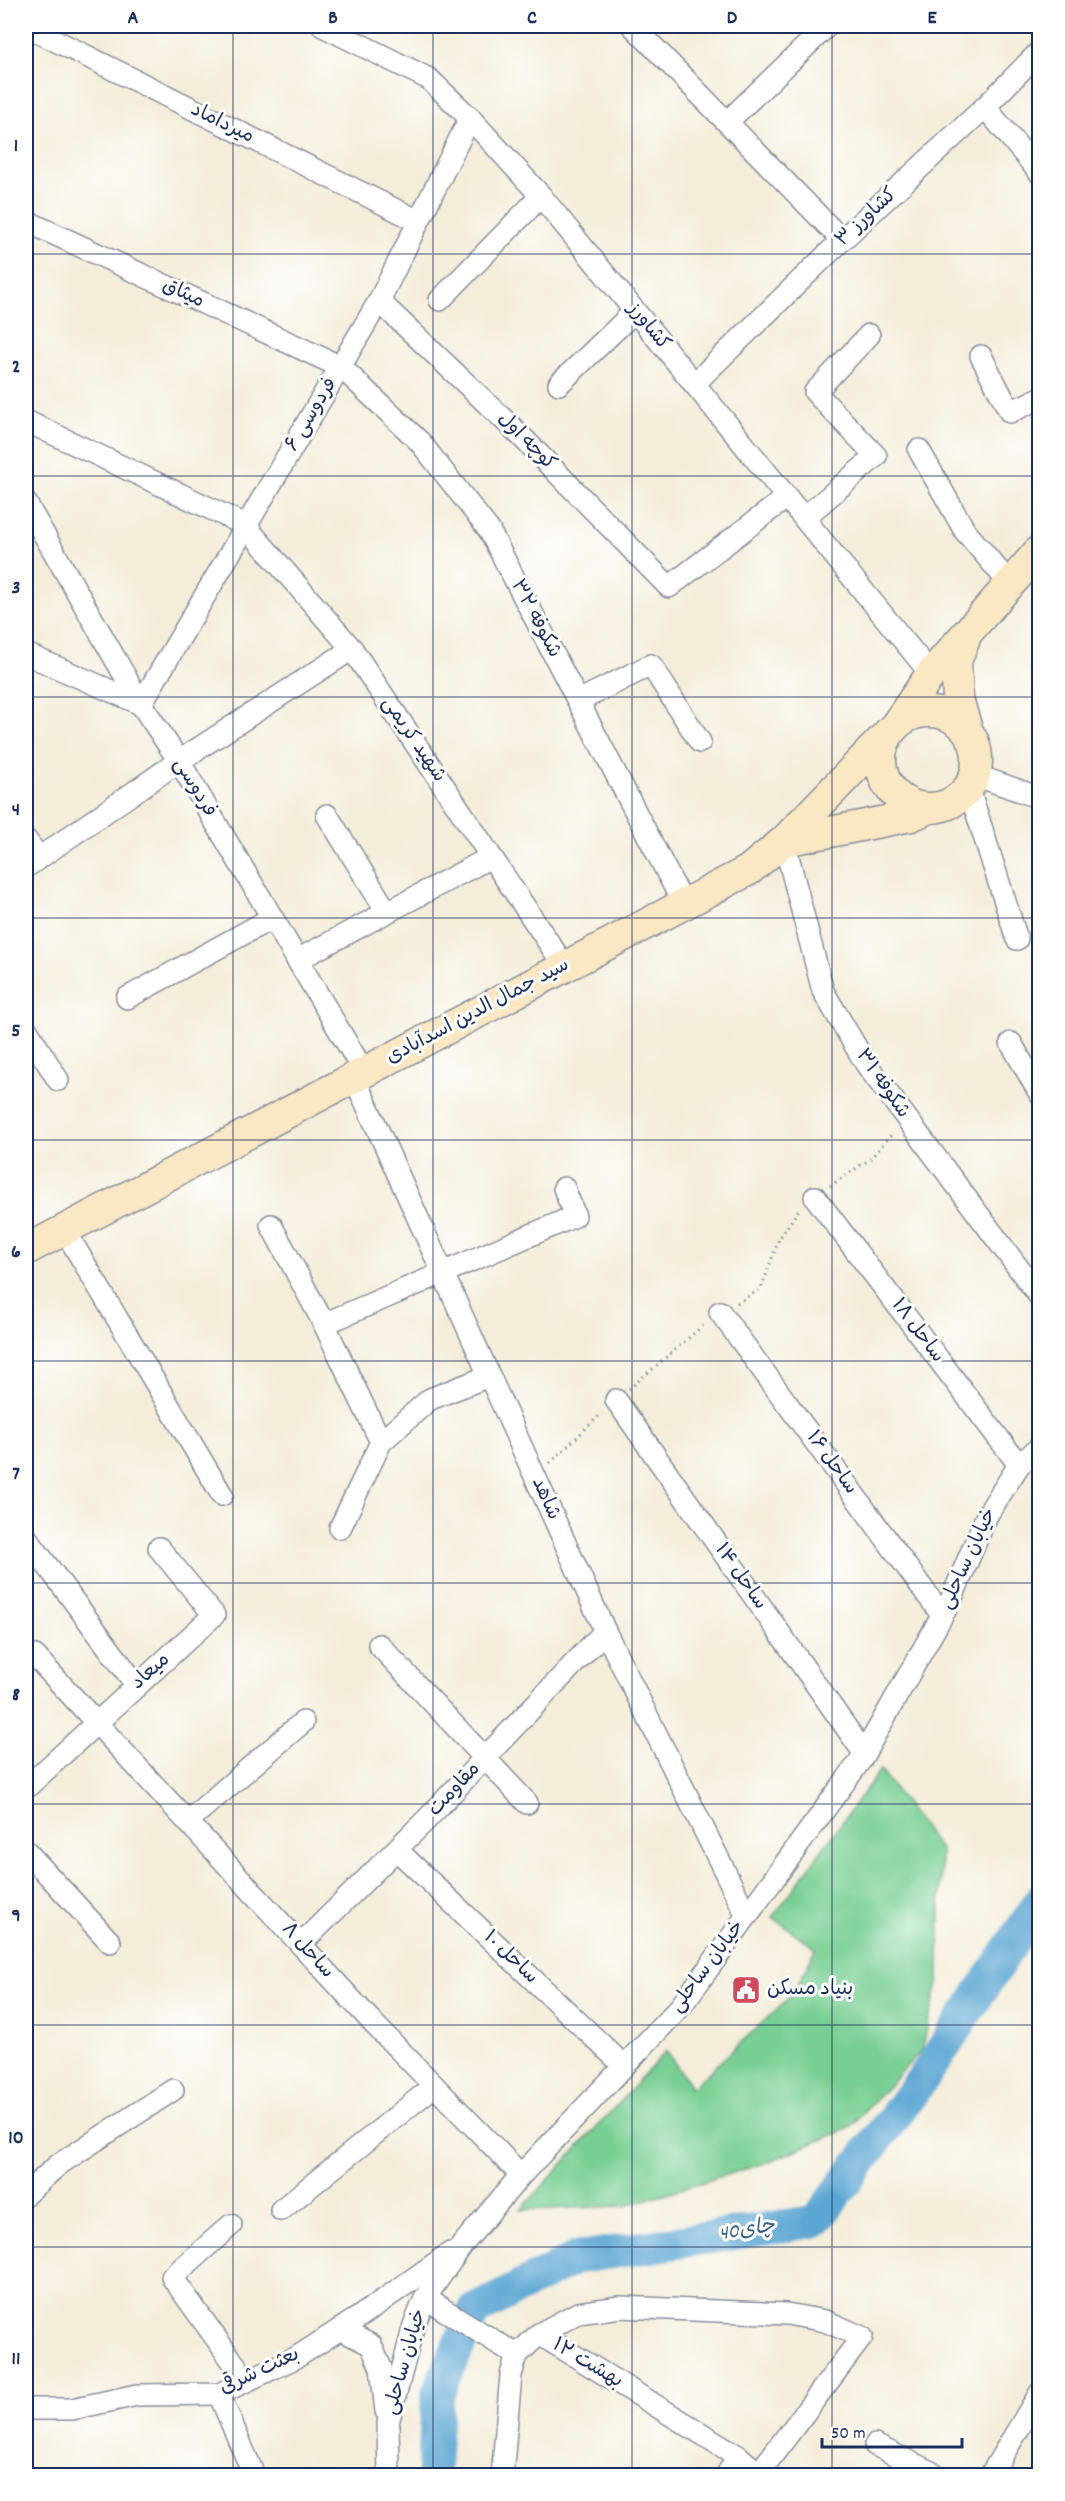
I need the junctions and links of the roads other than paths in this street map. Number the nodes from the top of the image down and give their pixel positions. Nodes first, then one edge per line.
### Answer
1 (26, 26) edge
2 (323, 26) edge
3 (633, 26) edge
4 (827, 26) edge
5 (1040, 51) edge
6 (985, 107) junction
7 (470, 118) junction
8 (727, 122) junction
9 (1040, 172) edge
10 (541, 196) junction
11 (26, 221) edge
12 (418, 221) junction
13 (842, 240) junction
14 (440, 300) dead end
15 (379, 301) junction
16 (635, 311) junction
17 (869, 335) dead end
18 (981, 356) dead end
19 (341, 367) junction
20 (559, 384) dead end
21 (694, 384) junction
22 (1040, 398) edge
23 (26, 421) edge
24 (919, 450) dead end
25 (787, 497) junction
26 (26, 503) edge
27 (804, 518) junction
28 (245, 525) junction
29 (1040, 550) edge
30 (1010, 584) junction
31 (968, 634) junction
32 (352, 649) junction
33 (26, 654) edge
34 (931, 674) junction
35 (578, 701) junction
36 (141, 704) junction
37 (895, 726) junction
38 (967, 729) junction
39 (700, 742) dead end
40 (179, 761) junction
41 (972, 782) junction
42 (1040, 798) edge
43 (927, 809) junction
44 (327, 815) dead end
45 (26, 840) edge
46 (784, 841) junction
47 (491, 857) junction
48 (32, 862) edge
49 (684, 905) junction
50 (387, 912) junction
51 (272, 918) junction
52 (1017, 939) dead end
53 (297, 960) junction
54 (565, 967) junction
55 (128, 998) dead end
56 (26, 1032) edge
57 (1011, 1043) dead end
58 (359, 1075) junction
59 (58, 1080) dead end
60 (1040, 1094) edge
61 (564, 1188) dead end
62 (815, 1197) dead end
63 (271, 1224) dead end
64 (64, 1229) junction
65 (26, 1250) edge
66 (442, 1272) junction
67 (1040, 1297) edge
68 (720, 1312) dead end
69 (324, 1324) junction
70 (489, 1376) junction
71 (616, 1400) dead end
72 (381, 1442) junction
73 (1040, 1447) edge
74 (1019, 1465) junction
75 (222, 1495) dead end
76 (340, 1528) dead end
77 (26, 1537) edge
78 (159, 1548) dead end
79 (942, 1615) junction
80 (605, 1631) junction
81 (379, 1644) dead end
82 (35, 1656) dead end
83 (137, 1686) junction
84 (98, 1722) junction
85 (303, 1722) dead end
86 (864, 1753) junction
87 (485, 1758) junction
88 (26, 1788) edge
89 (527, 1803) dead end
90 (188, 1821) junction
91 (397, 1850) junction
92 (26, 1851) edge
93 (747, 1916) junction
94 (110, 1942) dead end
95 (301, 1944) junction
96 (624, 2066) junction
97 (434, 2086) junction
98 (173, 2090) dead end
99 (521, 2175) junction
100 (26, 2194) edge
101 (281, 2210) dead end
102 (231, 2225) dead end
103 (463, 2244) junction
104 (424, 2298) junction
105 (340, 2329) junction
106 (539, 2334) junction
107 (517, 2355) junction
108 (246, 2380) junction
109 (1040, 2393) edge
110 (219, 2394) junction
111 (27, 2412) edge
112 (388, 2423) junction
113 (875, 2445) dead end
114 (738, 2456) junction
115 (761, 2474) edge
116 (251, 2475) edge
117 (389, 2475) edge
118 (502, 2475) edge
119 (726, 2475) edge
120 (939, 2475) edge
121 (990, 2475) edge

1 - 12 street, میرداماد
2 - 7 street, کشاورز
3 - 8 street
4 - 8 street
5 - 6 street, کشاورز ۳
6 - 9 street
6 - 13 street, کشاورز ۳
7 - 10 street, کشاورز
7 - 12 street, فردوسی ۶
8 - 13 street
10 - 14 street
10 - 16 street, کشاورز
11 - 19 street, میثاق
12 - 15 street, فردوسی ۶
13 - 21 street, کشاورز ۳
15 - 19 street, فردوسی ۶
15 - 25 street, کوچه اول
16 - 20 street
16 - 21 street, کشاورز
17 - 27 street
18 - 22 street
19 - 28 street, فردوسی ۶
19 - 35 street, شکوفه ۳۲
21 - 25 street, کشاورز
23 - 28 street
24 - 30 street
25 - 27 street, کشاورز
26 - 36 street, فردوسی
27 - 34 street, کشاورز
28 - 32 street, شهید کریمی
28 - 36 street, فردوسی ۶
29 - 30 main road
30 - 31 main road
31 - 34 main road
31 - 38 main road
32 - 40 street
32 - 47 street, شهید کریمی
33 - 36 street
34 - 37 main road
35 - 39 street
35 - 49 street, شکوفه ۳۲
36 - 40 street, فردوسی
37 - 38 main road
37 - 43 main road
37 - 46 main road, سید جمال الدین اسدآبادی
38 - 41 main road
40 - 48 street
40 - 51 street, فردوسی
41 - 42 street
41 - 43 main road
41 - 52 street
43 - 46 main road
44 - 50 street
45 - 48 street
46 - 49 main road, سید جمال الدین اسدآبادی
46 - 67 street, شکوفه ۳۱
47 - 50 street
47 - 54 street, شهید کریمی
49 - 54 main road, سید جمال الدین اسدآبادی
50 - 53 street
51 - 53 street, فردوسی
51 - 55 street
53 - 58 street, فردوسی
54 - 58 main road, سید جمال الدین اسدآبادی
56 - 59 street
57 - 60 street
58 - 64 main road, سید جمال الدین اسدآبادی
58 - 66 street, شاهد
61 - 66 street
62 - 74 street, ساحل ۱۸
63 - 69 street
64 - 65 main road, سید جمال الدین اسدآبادی
64 - 75 street
66 - 69 street
66 - 70 street, شاهد
68 - 79 street, ساحل ۱۶
69 - 72 street
70 - 72 street
70 - 80 street, شاهد
71 - 86 street, ساحل ۱۴
72 - 76 street
73 - 74 street, خیابان ساحلی
74 - 79 street, خیابان ساحلی
77 - 83 street
78 - 83 street, میعاد
79 - 86 street, خیابان ساحلی
80 - 87 street, مقاومت
80 - 93 street, شاهد
81 - 87 street
82 - 84 street, ساحل ۸
83 - 84 street, میعاد
84 - 88 street, میعاد
84 - 90 street, ساحل ۸
85 - 90 street
86 - 93 street, خیابان ساحلی
87 - 89 street
87 - 91 street, مقاومت
90 - 95 street, ساحل ۸
91 - 95 street, مقاومت
91 - 96 street, ساحل ۱۰
92 - 94 street
93 - 96 street, خیابان ساحلی
95 - 97 street, ساحل ۸
96 - 99 street, خیابان ساحلی
97 - 99 street, ساحل ۸
97 - 101 street
98 - 100 street
99 - 103 street, خیابان ساحلی
102 - 108 street
103 - 104 street, خیابان ساحلی
103 - 105 street, بعثت شرقی
104 - 107 street
104 - 112 street, خیابان ساحلی
105 - 108 street, بعثت شرقی
105 - 112 street
106 - 107 street, بهشت ۱۲
106 - 114 street, بهشت ۱۲
106 - 115 street
107 - 118 street
108 - 110 street, بعثت شرقی
109 - 121 street
110 - 111 street, بعثت شرقی
110 - 116 street
112 - 117 street, خیابان ساحلی
113 - 120 street
114 - 115 street, بهشت ۱۲
114 - 119 street

